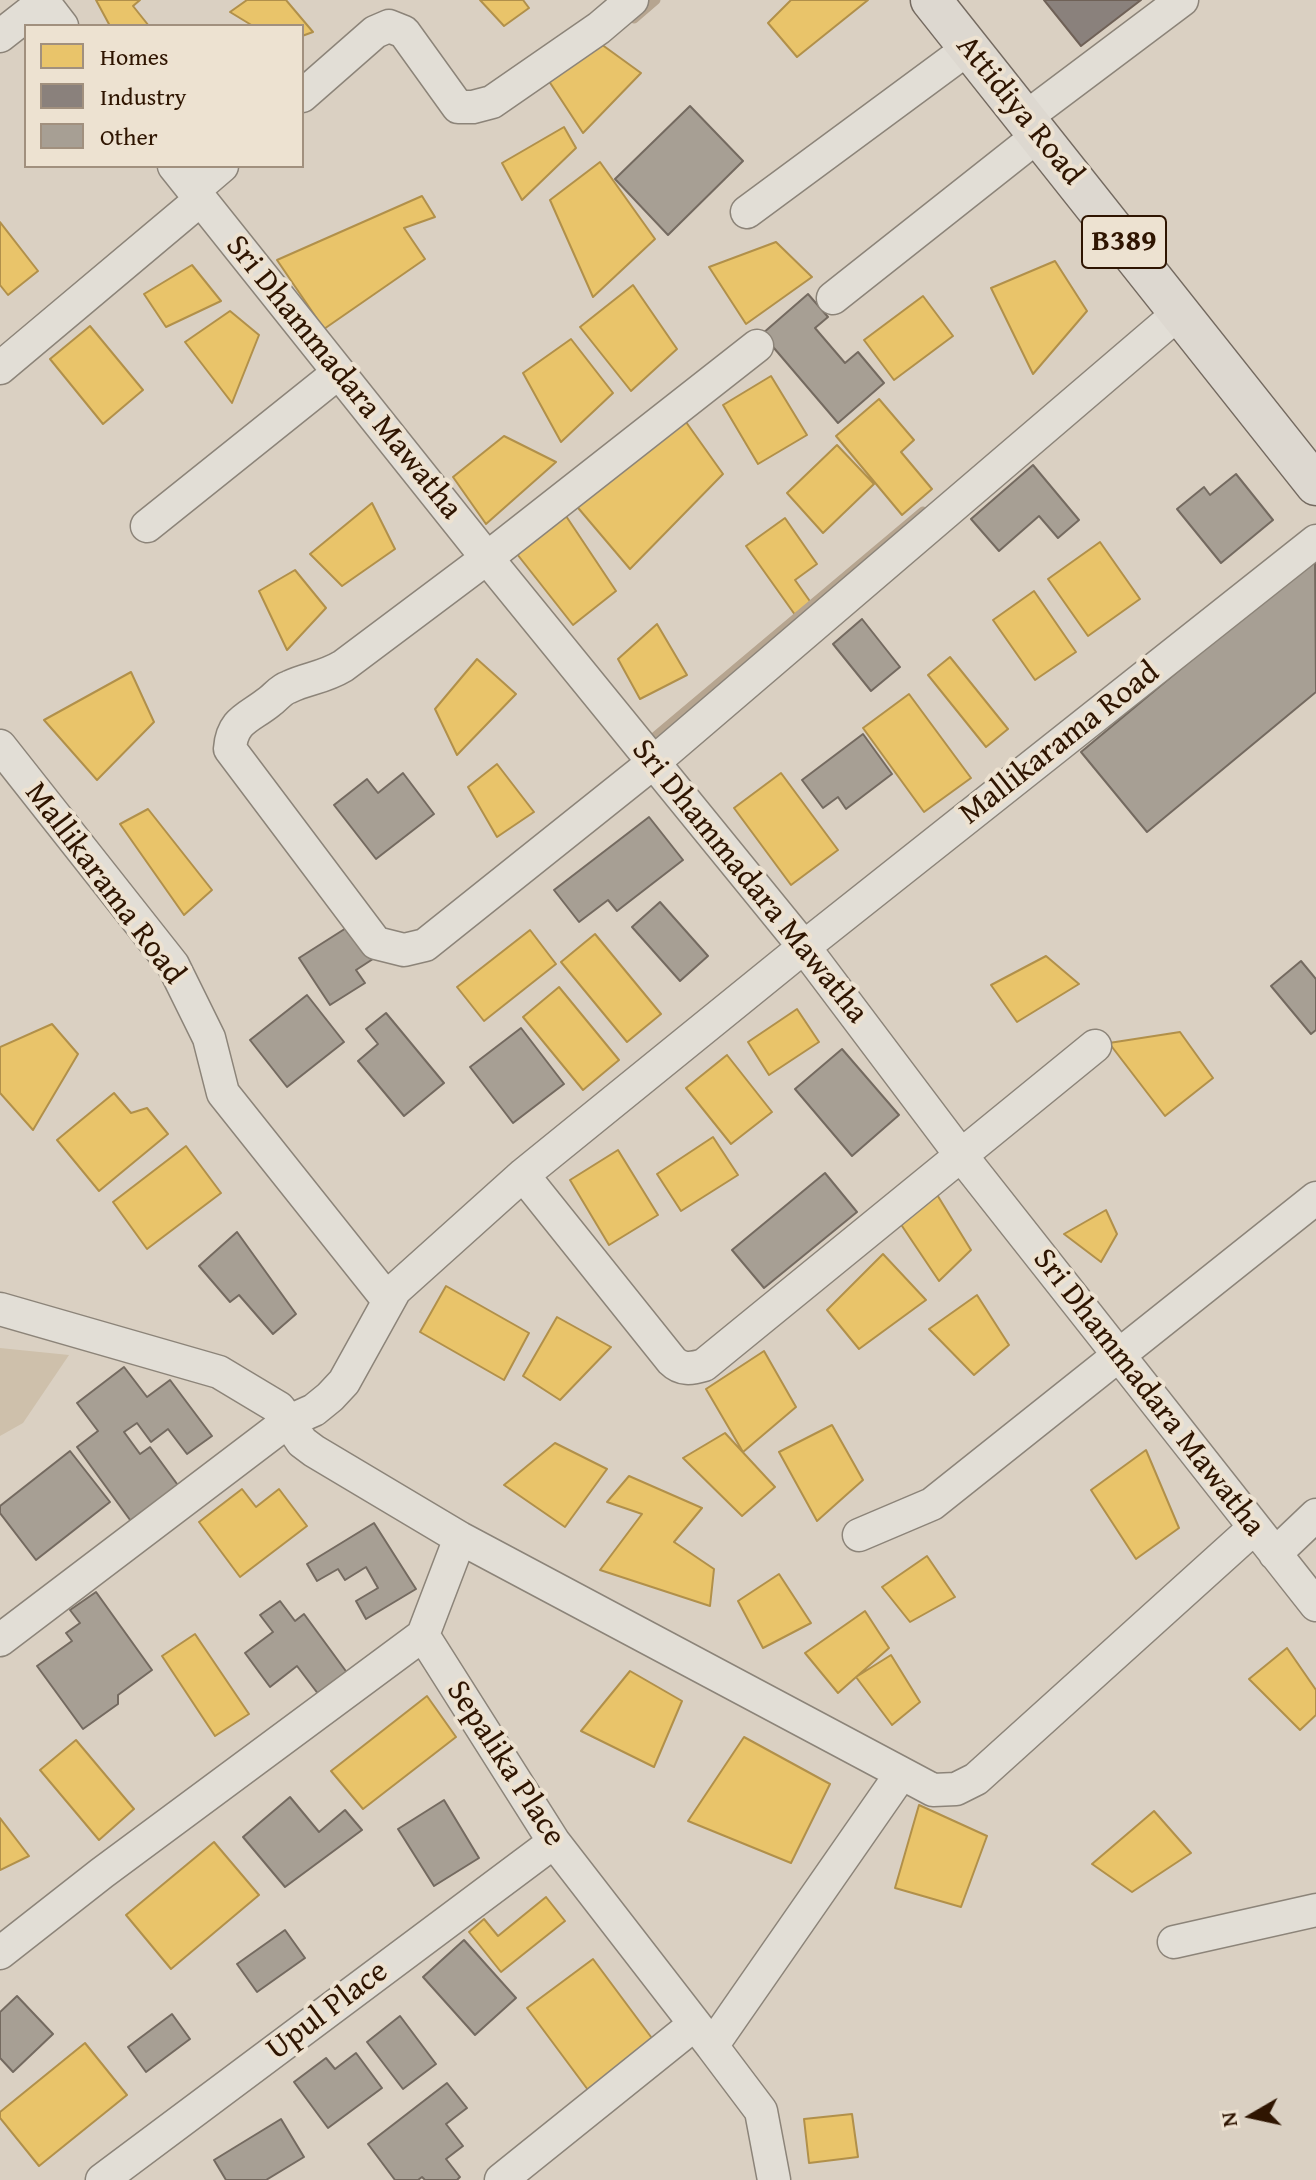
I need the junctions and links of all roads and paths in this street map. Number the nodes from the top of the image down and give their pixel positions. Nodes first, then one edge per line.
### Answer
1 (632, 0) edge
2 (931, 0) edge
3 (1182, 0) edge
4 (48, 7) edge
5 (0, 36) edge
6 (969, 48) junction
7 (304, 94) edge
8 (1032, 126) junction
9 (219, 168) edge
10 (189, 185) edge
11 (747, 212) dead end
12 (833, 298) dead end
13 (1180, 312) junction
14 (757, 346) dead end
15 (0, 368) edge
16 (338, 373) junction
17 (1316, 485) edge
18 (147, 526) dead end
19 (1316, 541) edge
20 (487, 558) junction
21 (0, 746) edge
22 (654, 762) junction
23 (804, 947) junction
24 (1095, 1046) dead end
25 (960, 1154) junction
26 (523, 1175) junction
27 (1316, 1198) edge
28 (388, 1300) junction
29 (0, 1309) edge
30 (1119, 1357) junction
31 (287, 1422) junction
32 (1316, 1515) edge
33 (1254, 1528) junction
34 (859, 1535) dead end
35 (460, 1538) junction
36 (1275, 1554) junction
37 (1316, 1605) edge
38 (423, 1635) junction
39 (0, 1640) edge
40 (901, 1774) junction
41 (554, 1842) junction
42 (1316, 1910) edge
43 (1174, 1942) dead end
44 (0, 1953) edge
45 (703, 2035) junction
46 (102, 2180) edge
47 (501, 2180) edge
48 (774, 2180) edge

1 - 7 street
2 - 6 main road, Attidiya Road / B389
3 - 8 street
4 - 5 street
6 - 8 main road, Attidiya Road / B389
6 - 11 street
8 - 12 street
8 - 13 main road, Attidiya Road / B389
9 - 10 street
10 - 15 street
10 - 16 street, Sri Dhammadara Mawatha
13 - 17 main road, Attidiya Road / B389
13 - 22 street
14 - 20 street
16 - 18 street
16 - 20 street, Sri Dhammadara Mawatha
19 - 23 street, Mallikarama Road
20 - 22 street, Sri Dhammadara Mawatha
20 - 22 street
21 - 28 street, Mallikarama Road
22 - 23 street, Sri Dhammadara Mawatha
23 - 25 street, Sri Dhammadara Mawatha
23 - 26 street, Mallikarama Road
24 - 25 street
25 - 26 street
25 - 30 street, Sri Dhammadara Mawatha
26 - 28 street, Mallikarama Road
27 - 30 street
28 - 31 street, Mallikarama Road
29 - 31 street
30 - 33 street, Sri Dhammadara Mawatha
30 - 34 street
31 - 35 street
31 - 39 street, Mallikarama Road
32 - 36 street
33 - 36 street, Sri Dhammadara Mawatha
33 - 40 street
35 - 38 street
35 - 40 street
36 - 37 street, Sri Dhammadara Mawatha
38 - 41 street, Sepalika Place
38 - 44 street
40 - 45 street
41 - 45 street, Sepalika Place
41 - 46 street, Upul Place
42 - 43 street
45 - 47 street
45 - 48 street, Sepalika Place

